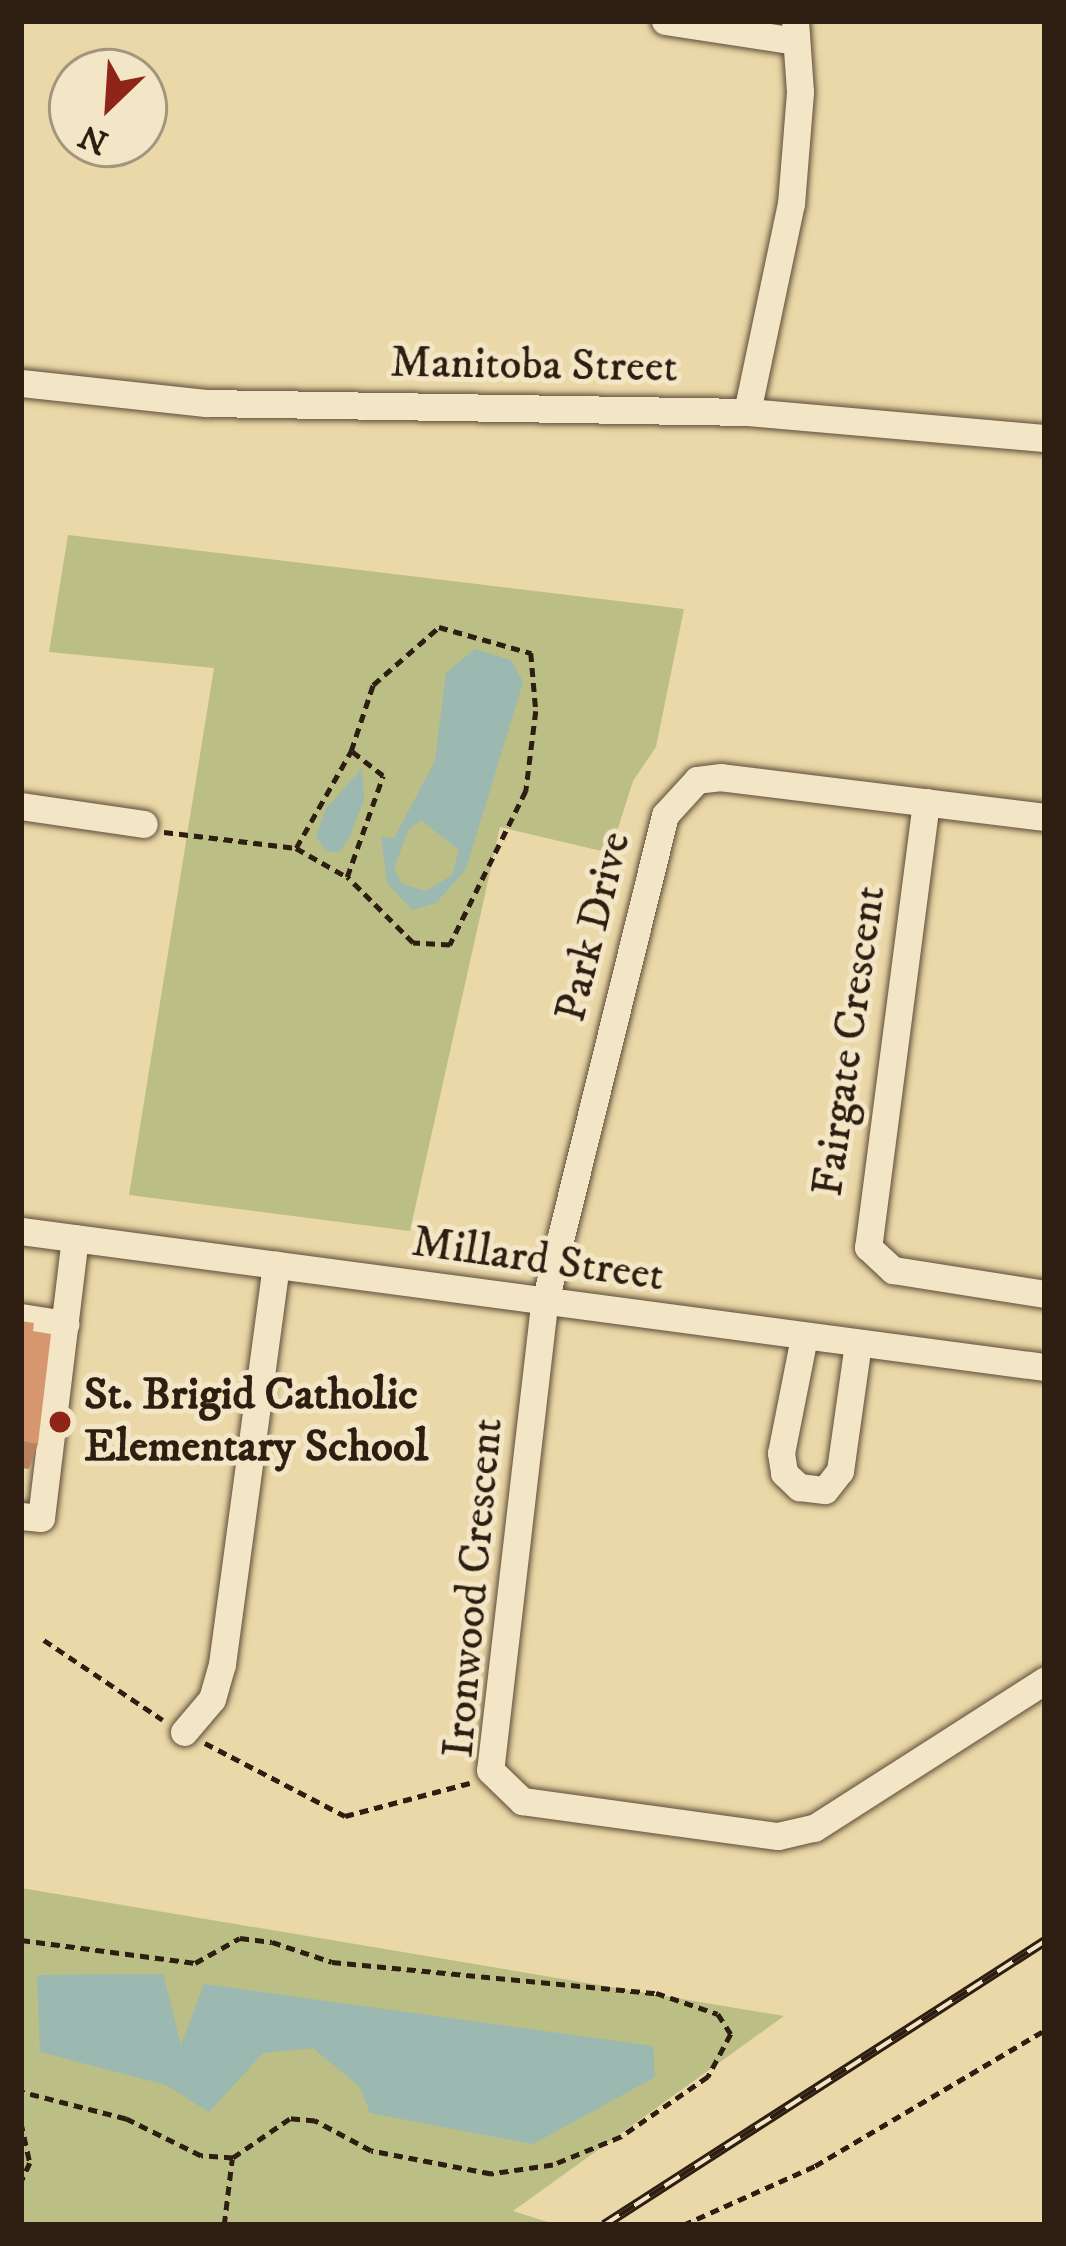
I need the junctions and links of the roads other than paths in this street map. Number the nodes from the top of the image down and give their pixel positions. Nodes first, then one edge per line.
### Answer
1 (665, 21) edge
2 (795, 31) edge
3 (21, 382) edge
4 (748, 412) junction
5 (1045, 438) edge
6 (926, 802) junction
7 (21, 806) edge
8 (1045, 817) edge
9 (144, 824) road end
10 (21, 1232) edge
11 (75, 1238) junction
12 (276, 1264) junction
13 (1045, 1294) edge
14 (544, 1305) junction
15 (21, 1317) edge
16 (65, 1324) junction
17 (804, 1337) junction
18 (858, 1343) junction
19 (1045, 1367) edge
20 (21, 1516) edge
21 (1045, 1680) edge
22 (184, 1732) road end

1 - 2 street
2 - 4 street
3 - 4 street, Manitoba Street
4 - 5 street, Manitoba Street
6 - 8 street, Park Drive
6 - 13 street, Fairgate Crescent
6 - 14 street, Park Drive
7 - 9 street
10 - 11 street, Millard Street
11 - 12 street, Millard Street
11 - 16 street
12 - 14 street, Millard Street
12 - 22 street
14 - 17 street, Millard Street
14 - 21 street, Ironwood Crescent
15 - 16 street
16 - 20 street
17 - 18 street, Millard Street
17 - 18 street
18 - 19 street, Millard Street

